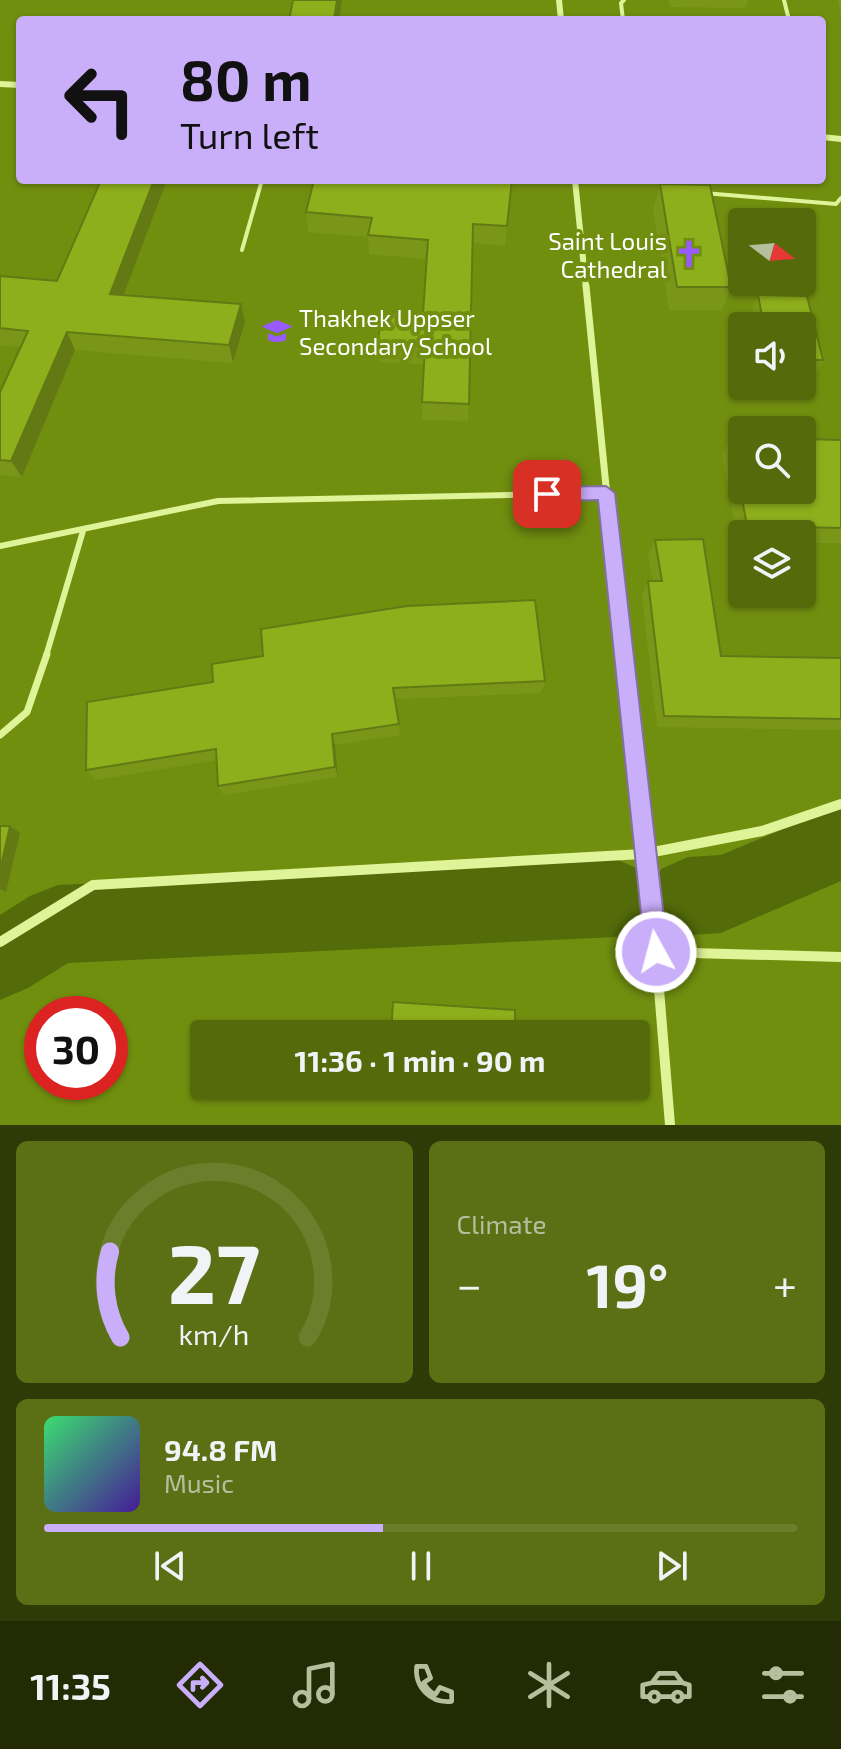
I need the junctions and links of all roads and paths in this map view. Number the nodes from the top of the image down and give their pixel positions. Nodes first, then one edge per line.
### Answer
1 (261, 184) edge
2 (575, 184) edge
3 (701, 193) edge
4 (841, 198) edge
5 (242, 250) dead end
6 (606, 493) junction
7 (83, 531) junction
8 (0, 546) edge
9 (0, 735) edge
10 (841, 804) edge
11 (643, 854) junction
12 (0, 942) edge
13 (656, 952) junction
14 (841, 957) edge
15 (670, 1125) edge

1 - 5 lane
2 - 6 street
3 - 4 lane
6 - 7 lane
6 - 11 street
7 - 8 lane
7 - 9 lane
10 - 11 street
11 - 12 street
11 - 13 street
13 - 14 street
13 - 15 street

